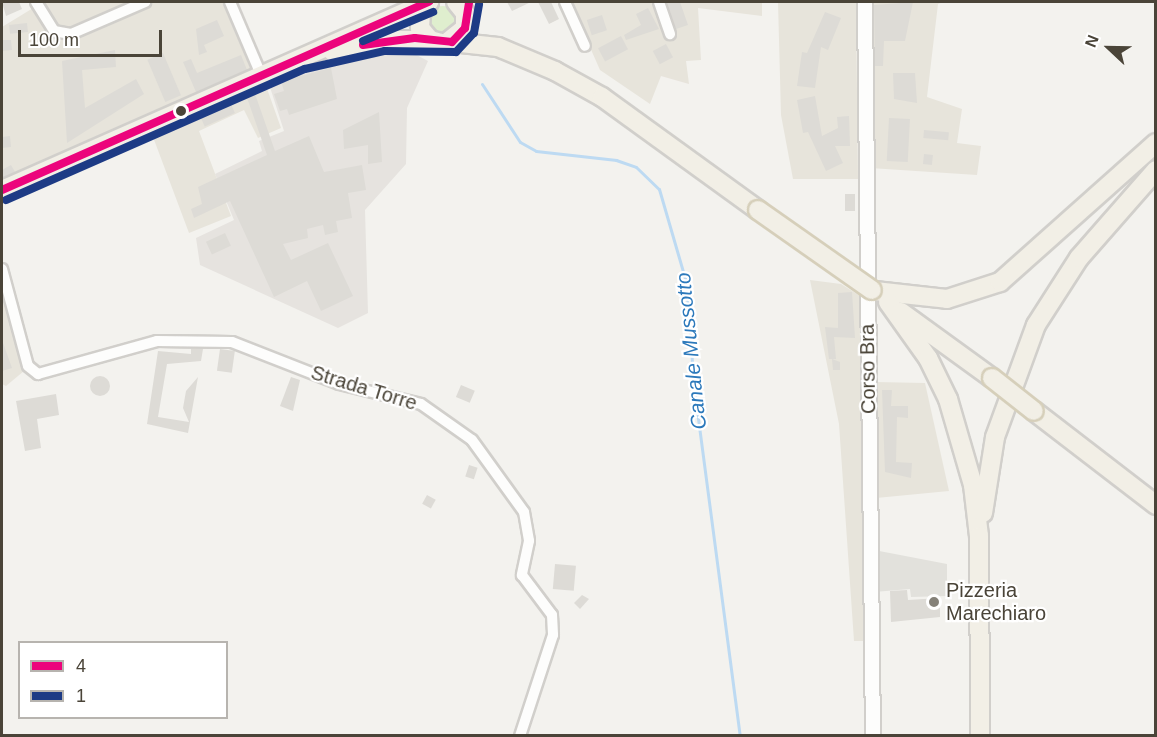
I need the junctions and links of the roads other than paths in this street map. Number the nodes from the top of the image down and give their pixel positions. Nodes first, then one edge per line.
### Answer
1 (36, 2) edge
2 (145, 2) edge
3 (230, 2) edge
4 (429, 2) edge
5 (565, 2) edge
6 (658, 2) edge
7 (865, 2) edge
8 (464, 9) edge
9 (670, 34) dead end
10 (429, 40) junction
11 (452, 42) junction
12 (585, 46) dead end
13 (498, 47) junction
14 (302, 59) junction
15 (262, 77) junction
16 (1155, 143) edge
17 (1155, 170) edge
18 (2, 190) edge
19 (2, 269) edge
20 (882, 295) junction
21 (1155, 505) edge
22 (979, 536) junction
23 (979, 652) junction
24 (520, 735) edge
25 (873, 735) edge
26 (980, 735) edge
27 (988, 735) edge

1 - 2 street
3 - 15 street
4 - 10 main road
4 - 14 main road
5 - 12 street
6 - 9 street
7 - 25 street, Corso Bra
8 - 11 main road
8 - 13 main road
10 - 11 main road
10 - 14 main road
11 - 13 main road
13 - 20 main road, bridge
14 - 15 main road
15 - 18 main road
16 - 20 main road
17 - 22 main road
19 - 24 street, Strada Torre
20 - 21 main road, bridge
20 - 22 main road
22 - 23 main road
23 - 26 main road
23 - 27 main road

